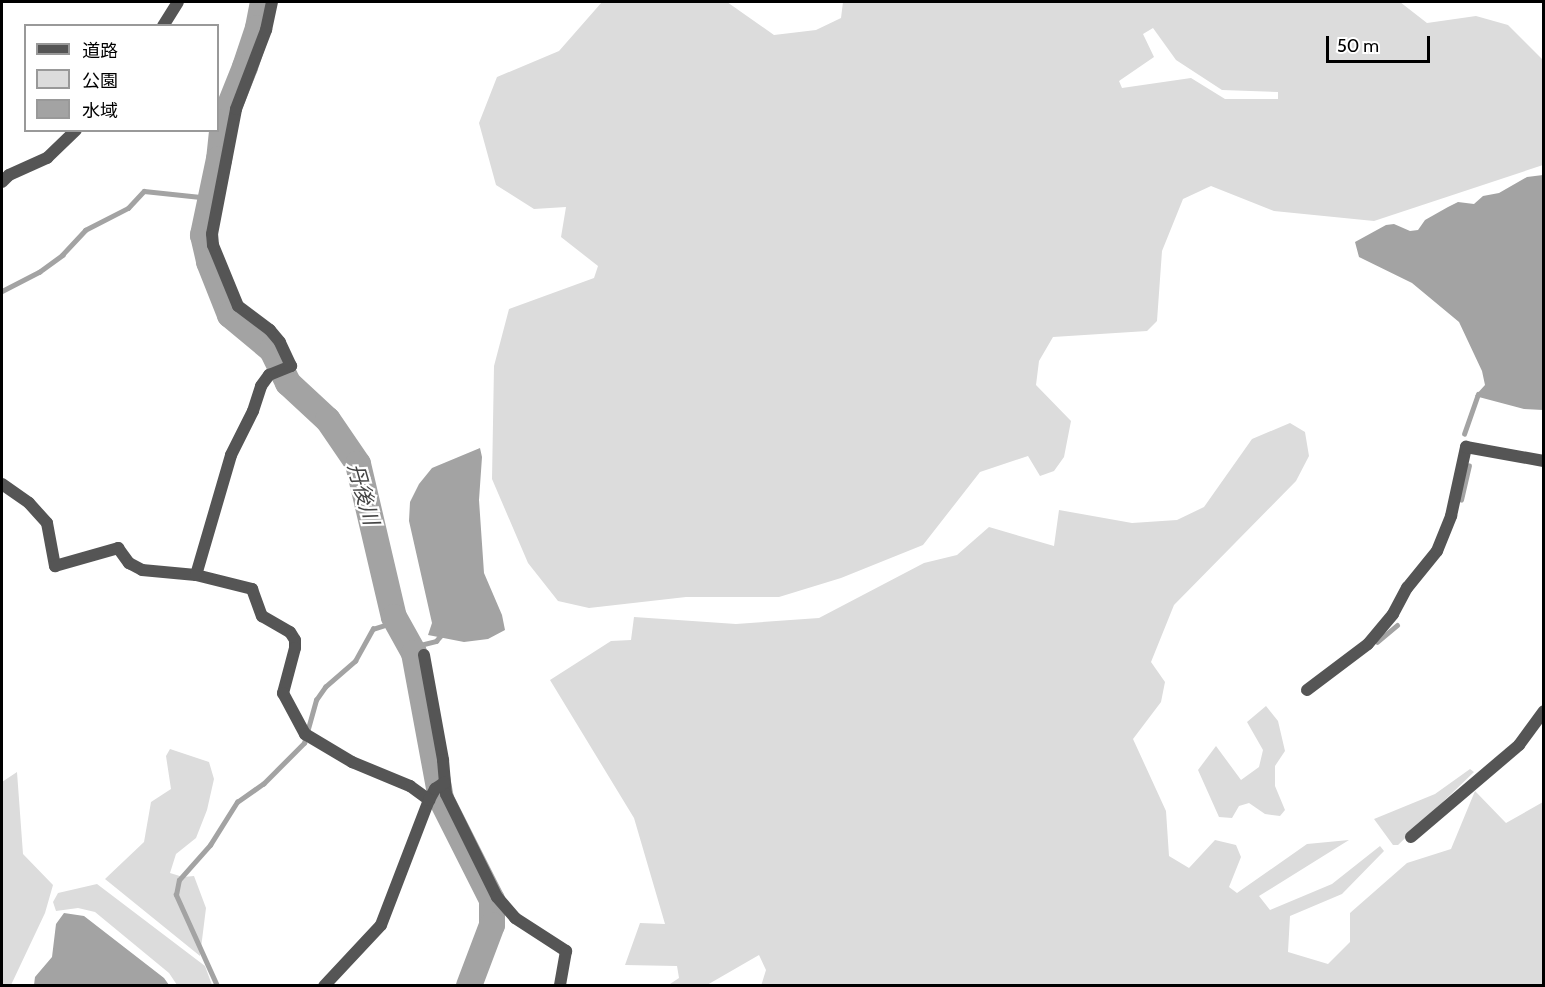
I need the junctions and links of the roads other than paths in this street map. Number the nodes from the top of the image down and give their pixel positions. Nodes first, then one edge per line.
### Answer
1 (178, 2) edge
2 (272, 2) edge
3 (164, 24) edge
4 (74, 132) edge
5 (2, 182) edge
6 (1544, 461) edge
7 (2, 484) edge
8 (196, 575) junction
9 (424, 655) dead end
10 (1307, 690) dead end
11 (1544, 711) edge
12 (438, 789) junction
13 (1411, 837) dead end
14 (324, 986) edge
15 (560, 986) edge

1 - 3 street
2 - 8 street
4 - 5 street
6 - 10 street
7 - 8 street
8 - 12 street
9 - 12 street
11 - 13 street
12 - 14 street
12 - 15 street

